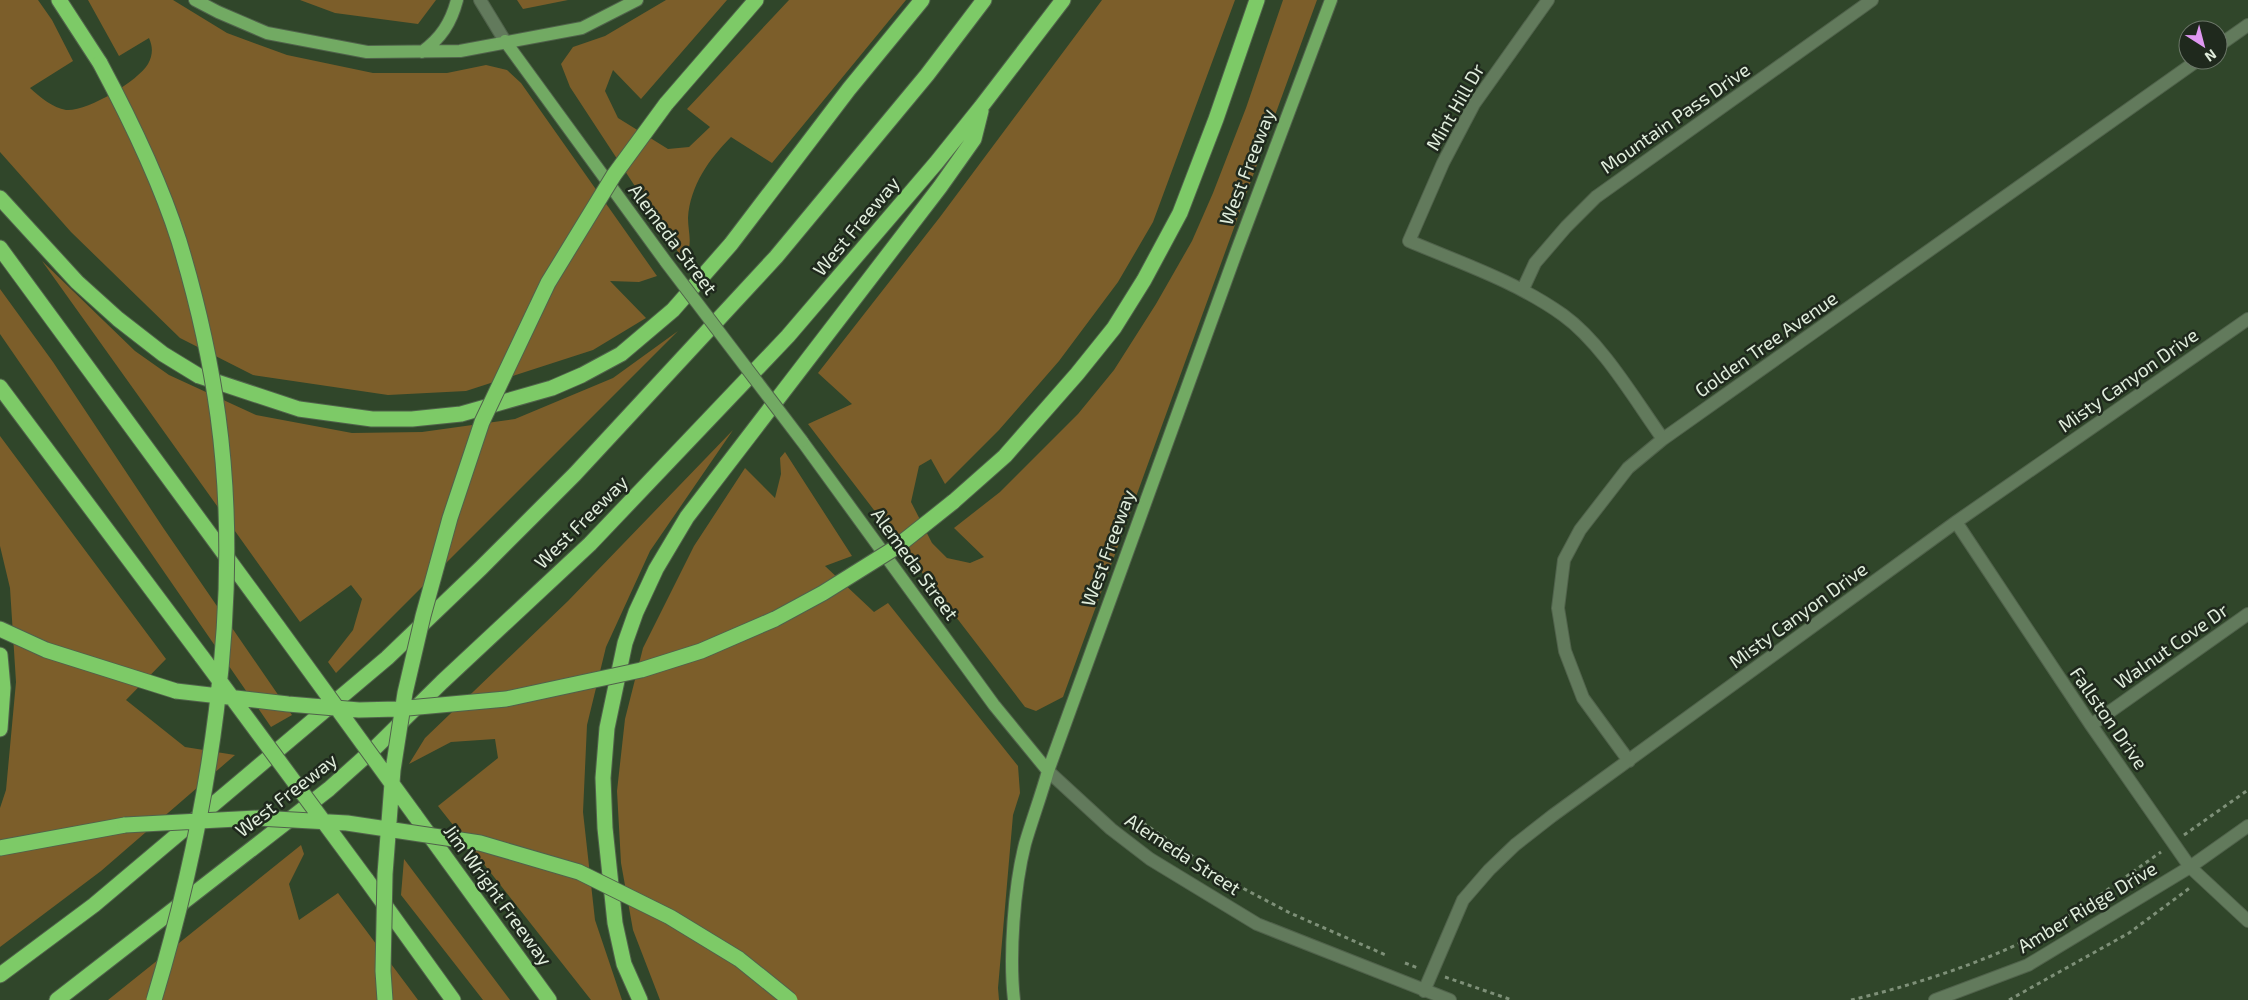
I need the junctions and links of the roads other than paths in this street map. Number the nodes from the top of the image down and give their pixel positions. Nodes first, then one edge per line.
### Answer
1 (59, 0) edge
2 (196, 0) edge
3 (457, 0) edge
4 (480, 0) edge
5 (637, 0) edge
6 (756, 0) edge
7 (922, 0) edge
8 (984, 0) edge
9 (1063, 0) edge
10 (1258, 0) edge
11 (1331, 0) edge
12 (1548, 0) edge
13 (1872, 0) edge
14 (2248, 25) edge
15 (2228, 39) edge
16 (506, 41) junction
17 (422, 52) junction
18 (2184, 70) edge
19 (982, 107) junction
20 (0, 198) edge
21 (0, 248) edge
22 (1523, 289) junction
23 (2248, 319) edge
24 (0, 387) edge
25 (1664, 439) junction
26 (1956, 522) junction
27 (2248, 614) edge
28 (0, 629) edge
29 (0, 655) edge
30 (2091, 726) junction
31 (0, 729) edge
32 (1630, 761) junction
33 (1048, 771) junction
34 (2248, 826) edge
35 (0, 848) edge
36 (2190, 867) junction
37 (2248, 921) edge
38 (0, 975) edge
39 (1424, 991) junction
40 (57, 1000) edge
41 (154, 1000) edge
42 (385, 1000) edge
43 (453, 1000) edge
44 (549, 1000) edge
45 (640, 1000) edge
46 (790, 1000) edge
47 (1014, 1000) edge
48 (1450, 1000) edge
49 (1935, 1000) edge

1 - 41 highway, bridge
2 - 17 main road
3 - 17 main road
4 - 16 street, Alemeda Street
5 - 16 main road
6 - 42 highway, bridge
7 - 20 highway
8 - 38 highway, West Freeway
9 - 19 highway, West Freeway
10 - 28 highway, bridge
11 - 33 main road, West Freeway
12 - 22 street, Mint Hill Dr
13 - 22 street, Mountain Pass Drive
14 - 15 street
16 - 17 main road
16 - 33 main road, Alemeda Street, bridge
18 - 25 street, Golden Tree Avenue
19 - 40 highway, West Freeway
19 - 45 highway
21 - 44 highway, Jim Wright Freeway, bridge
22 - 25 street
23 - 26 street, Misty Canyon Drive
24 - 43 highway, bridge
25 - 32 street, Golden Tree Avenue
26 - 30 street, Fallston Drive
26 - 32 street, Misty Canyon Drive
27 - 30 street, Walnut Cove Dr
29 - 31 highway
30 - 36 street, Fallston Drive
32 - 39 street, Misty Canyon Drive
33 - 39 street, Alemeda Street
33 - 47 main road, West Freeway
34 - 36 street, Amber Ridge Drive
35 - 46 highway, bridge
36 - 37 street, Fallston Drive
36 - 49 street, Amber Ridge Drive
39 - 48 street, Alemeda Street

